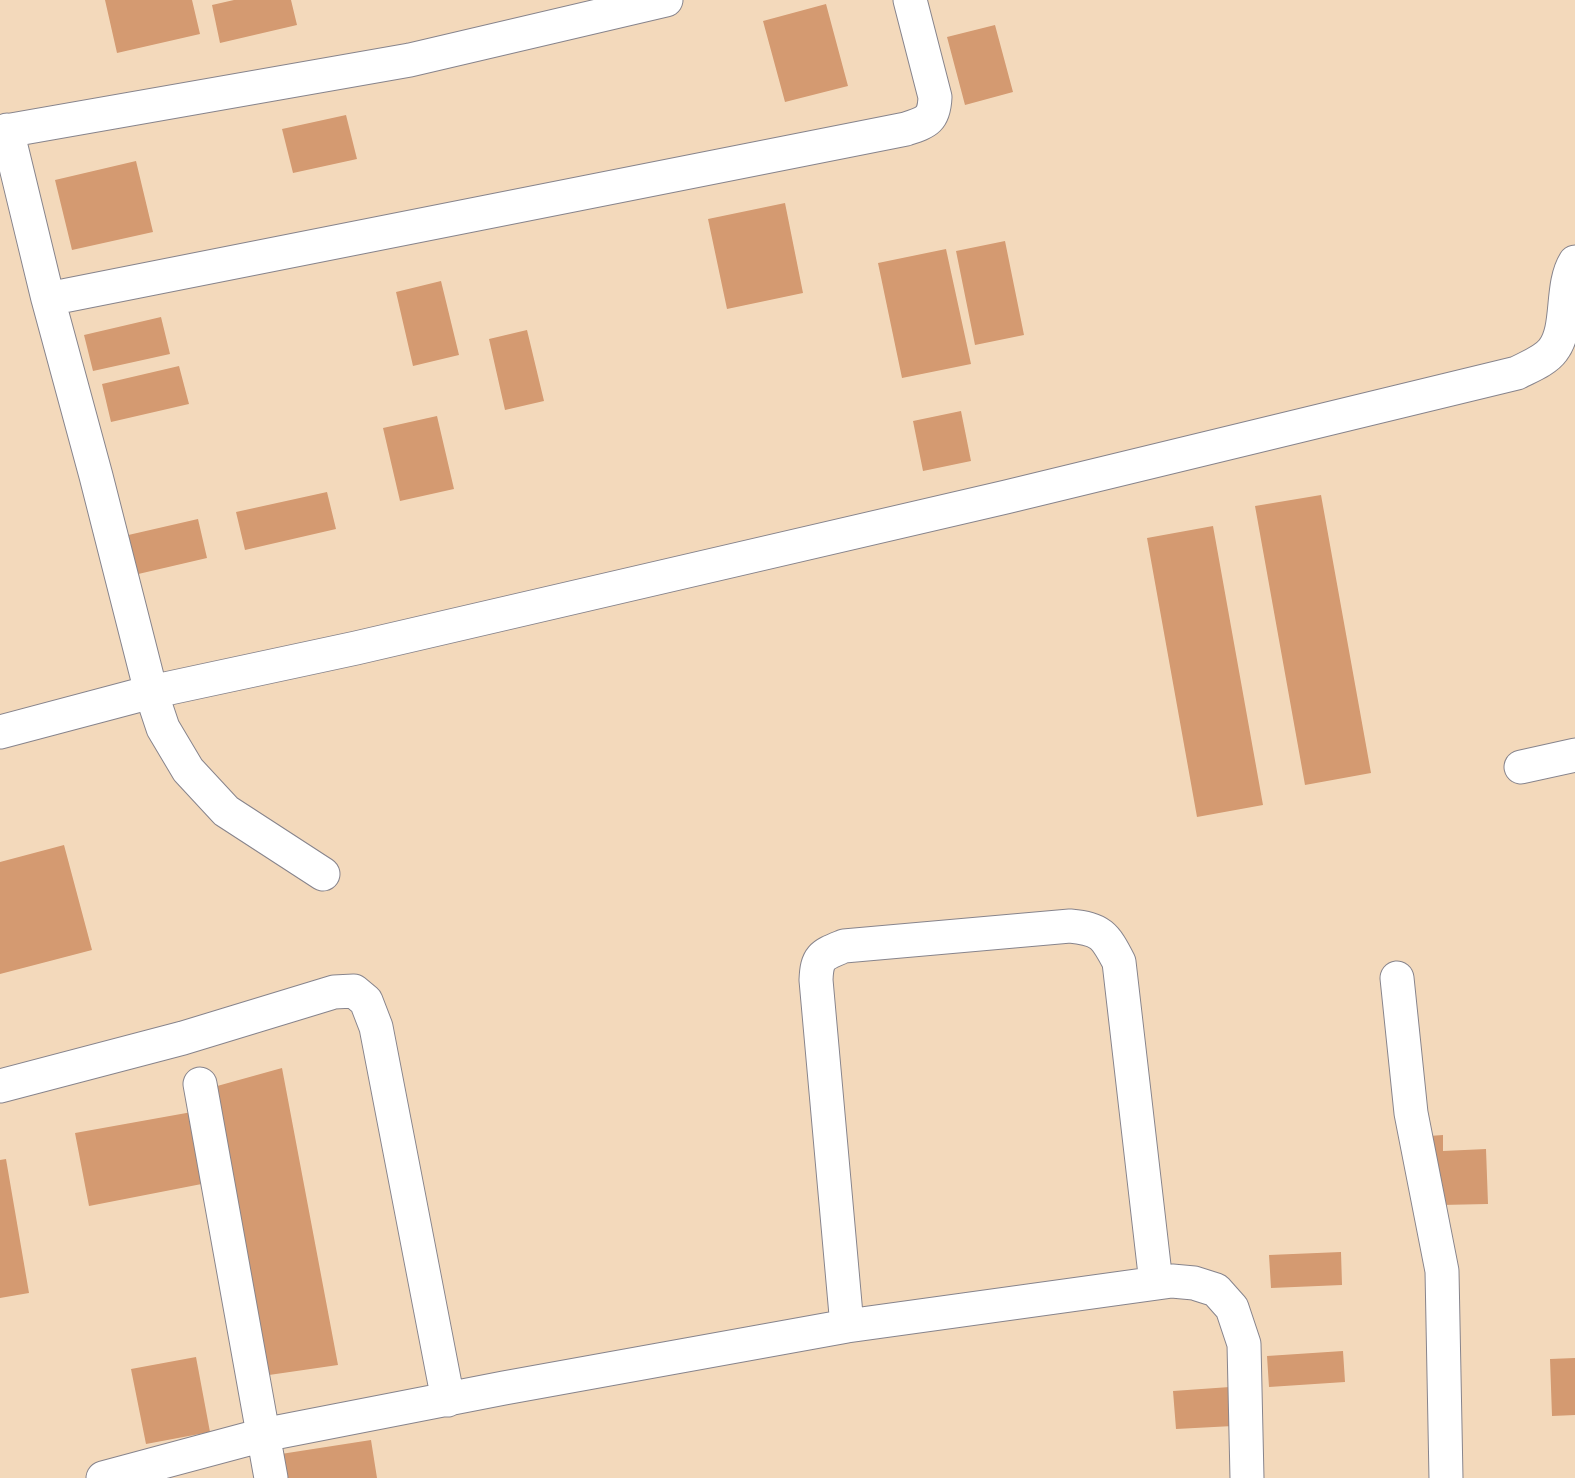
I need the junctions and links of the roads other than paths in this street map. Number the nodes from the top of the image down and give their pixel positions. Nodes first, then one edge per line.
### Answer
1 (666, 0) edge
2 (910, 0) edge
3 (4, 131) edge
4 (1575, 262) edge
5 (48, 299) junction
6 (151, 692) junction
7 (0, 732) edge
8 (1575, 756) edge
9 (1521, 767) dead end
10 (323, 874) dead end
11 (1397, 978) dead end
12 (200, 1084) dead end
13 (0, 1086) edge
14 (1156, 1283) junction
15 (847, 1326) junction
16 (448, 1400) junction
17 (263, 1435) junction
18 (102, 1478) edge
19 (271, 1478) edge
20 (1247, 1478) edge
21 (1446, 1478) edge

1 - 3 street
2 - 5 street
3 - 5 street
4 - 6 street
5 - 6 street
6 - 7 street
6 - 10 street
8 - 9 street
11 - 21 street
12 - 17 street
13 - 16 street
14 - 15 street
14 - 15 street
14 - 20 street
15 - 16 street
16 - 17 street
17 - 18 street
17 - 19 street

